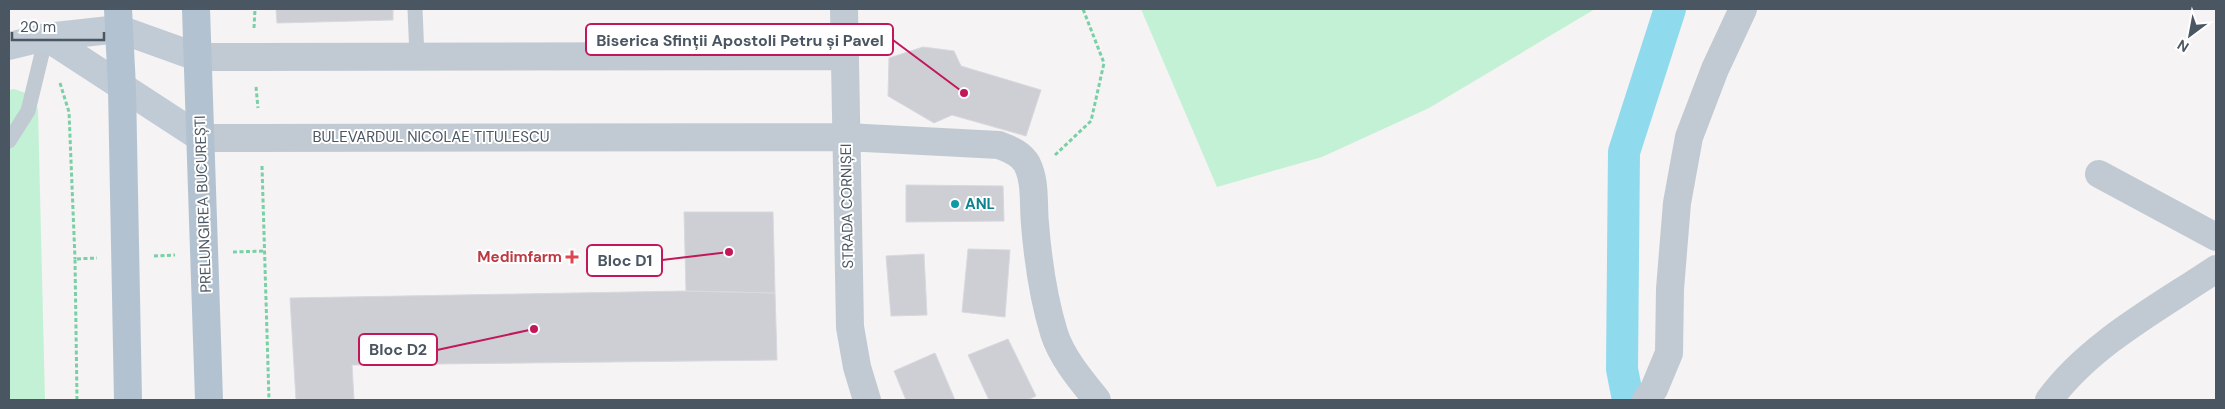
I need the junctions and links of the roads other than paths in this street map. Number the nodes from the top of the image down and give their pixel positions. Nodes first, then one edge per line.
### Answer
1 (196, 9) edge
2 (415, 9) edge
3 (844, 9) edge
4 (1744, 9) edge
5 (118, 19) edge
6 (46, 37) junction
7 (9, 46) edge
8 (845, 56) junction
9 (197, 57) junction
10 (417, 57) junction
11 (122, 88) junction
12 (846, 137) junction
13 (200, 138) junction
14 (9, 140) edge
15 (2100, 174) dead end
16 (2216, 237) edge
17 (2216, 270) edge
18 (128, 400) edge
19 (209, 400) edge
20 (867, 400) edge
21 (1097, 400) edge
22 (1646, 400) edge
23 (2049, 400) edge

1 - 9 main road, PRELUNGIREA BUCUREȘTI
2 - 10 lane
3 - 8 street, STRADA CORNIȘEI
4 - 22 street
5 - 6 main road
5 - 9 main road
5 - 11 main road
6 - 7 main road
6 - 11 main road
6 - 14 lane
8 - 10 street
8 - 12 street, STRADA CORNIȘEI
9 - 10 street
9 - 13 main road, PRELUNGIREA BUCUREȘTI
11 - 13 main road
11 - 18 main road
12 - 13 street, BULEVARDUL NICOLAE TITULESCU
12 - 20 street, STRADA CORNIȘEI
12 - 21 street, BULEVARDUL NICOLAE TITULESCU
13 - 19 main road, PRELUNGIREA BUCUREȘTI
15 - 16 street
17 - 23 street

